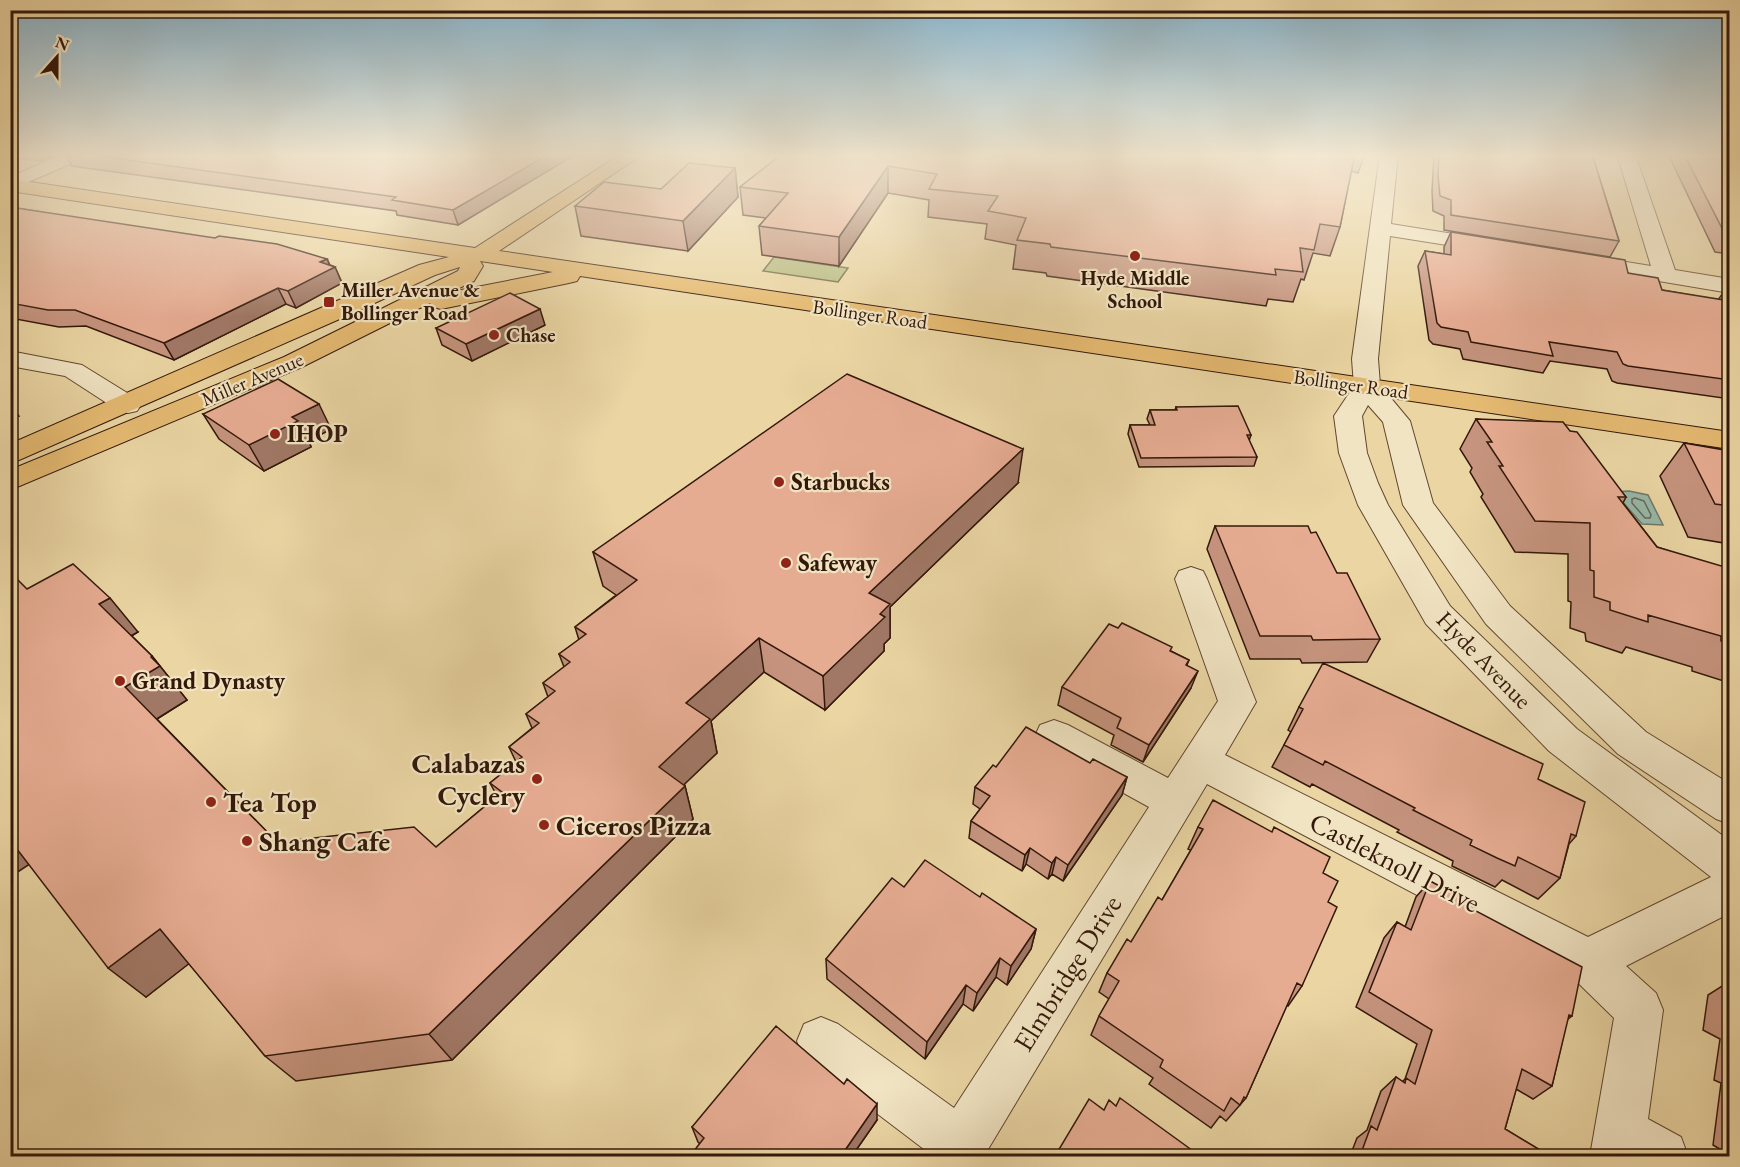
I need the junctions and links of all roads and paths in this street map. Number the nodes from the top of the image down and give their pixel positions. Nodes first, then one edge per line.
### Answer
1 (167, 208) edge
2 (550, 208) edge
3 (1382, 208) edge
4 (1644, 208) edge
5 (1380, 228) junction
6 (1512, 250) edge
7 (479, 255) junction
8 (1559, 258) edge
9 (588, 271) junction
10 (1665, 275) junction
11 (1730, 286) edge
12 (398, 311) junction
13 (10, 358) edge
14 (1367, 386) junction
15 (128, 405) junction
16 (1730, 441) edge
17 (10, 455) edge
18 (10, 481) edge
19 (1191, 579) dead end
20 (1054, 736) dead end
21 (1202, 762) junction
22 (1174, 801) junction
23 (1730, 806) edge
24 (1730, 866) edge
25 (1730, 890) edge
26 (1588, 961) junction
27 (821, 1041) dead end
28 (1633, 1148) edge
29 (957, 1151) edge

1 - 7 main road, Bollinger Road
2 - 7 main road, Miller Avenue
3 - 5 street
4 - 10 street
5 - 6 street
5 - 14 street
7 - 9 main road, Bollinger Road
7 - 12 main road, Miller Avenue
7 - 15 main road, Miller Avenue
8 - 10 street
9 - 12 main road
9 - 14 main road, Bollinger Road
10 - 11 street
12 - 18 main road, Miller Avenue
13 - 15 street
14 - 16 main road, Bollinger Road
14 - 23 street, Hyde Avenue
14 - 24 street, Hyde Avenue
15 - 17 main road, Miller Avenue
19 - 21 street, Elmbridge Drive
20 - 22 street
21 - 22 street, Elmbridge Drive
21 - 26 street, Castleknoll Drive
22 - 29 street, Elmbridge Drive
25 - 26 street
26 - 28 street, Castleknoll Drive
27 - 29 street, Elmbridge Drive

